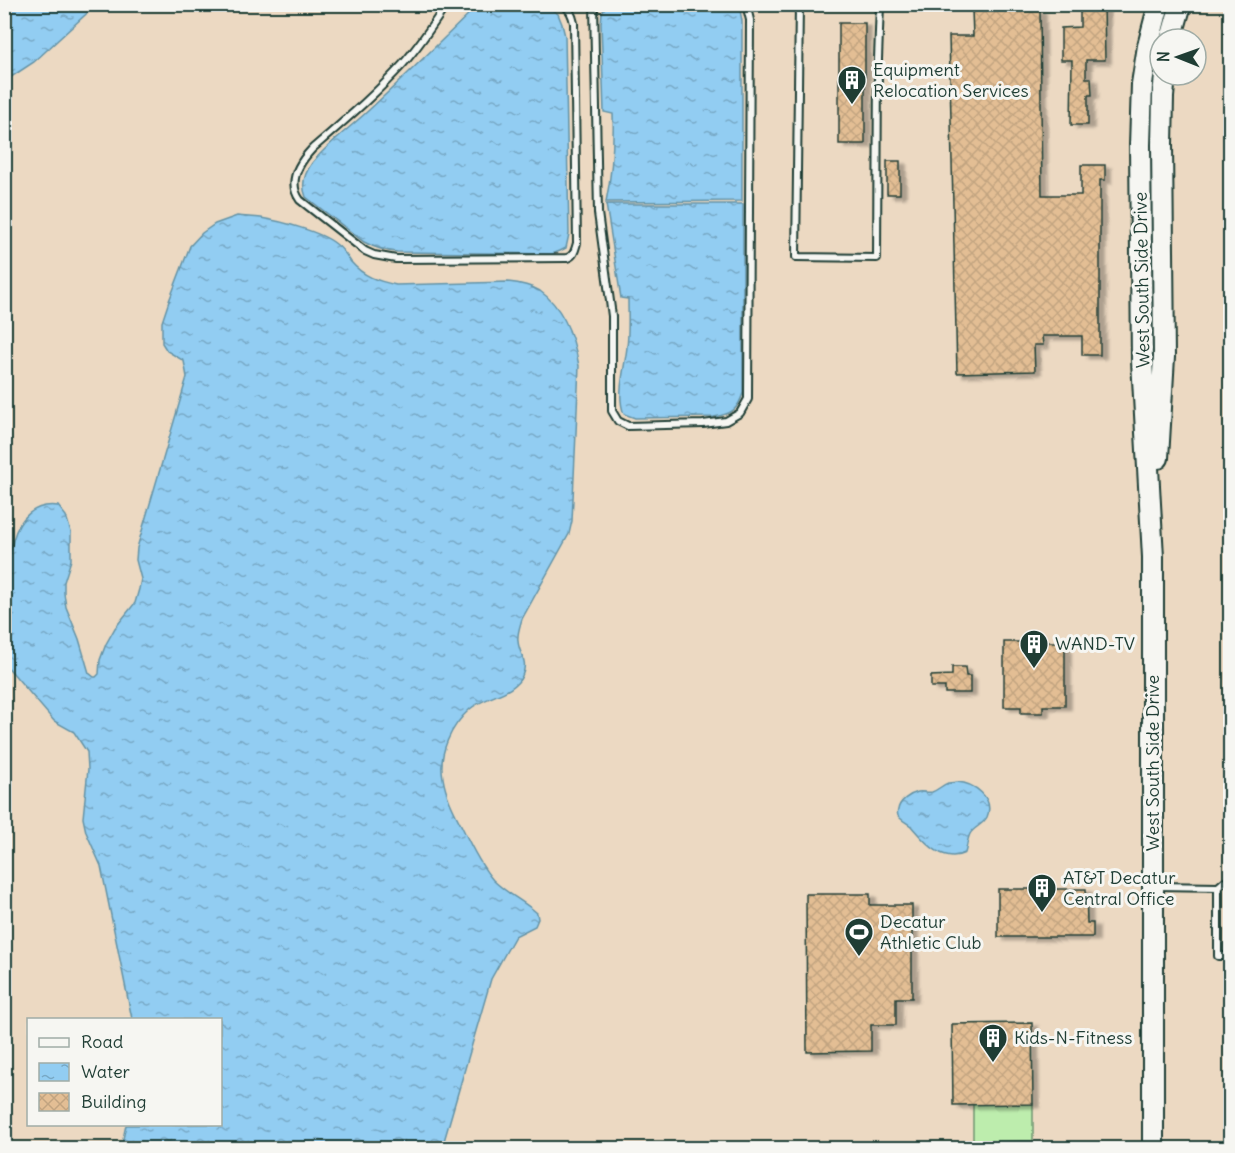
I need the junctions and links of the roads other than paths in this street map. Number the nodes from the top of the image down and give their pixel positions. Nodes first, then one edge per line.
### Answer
1 (447, 4) edge
2 (563, 4) edge
3 (594, 4) edge
4 (746, 4) edge
5 (799, 4) edge
6 (880, 4) edge
7 (1159, 4) edge
8 (1181, 4) edge
9 (1174, 27) edge
10 (1164, 87) edge
11 (1153, 557) junction
12 (1230, 880) edge
13 (1154, 886) junction
14 (1218, 887) junction
15 (1230, 956) edge
16 (1153, 1145) edge

1 - 2 lane
3 - 4 lane
5 - 6 lane
7 - 11 main road, West South Side Drive
8 - 9 main road
10 - 11 main road, West South Side Drive
11 - 13 main road, West South Side Drive
12 - 14 lane
13 - 14 lane
13 - 16 main road, West South Side Drive
14 - 15 lane

